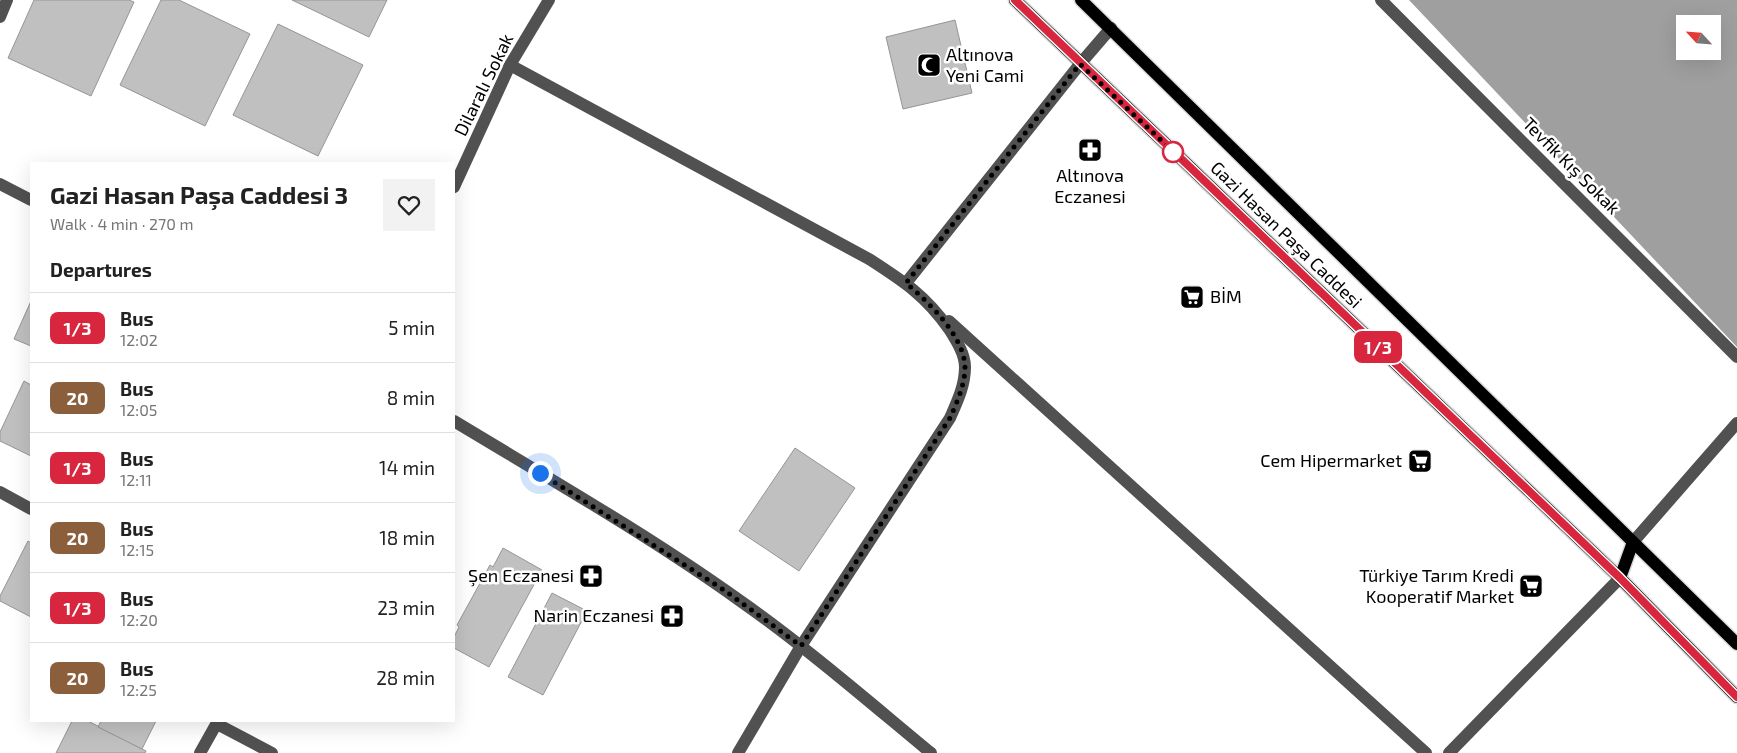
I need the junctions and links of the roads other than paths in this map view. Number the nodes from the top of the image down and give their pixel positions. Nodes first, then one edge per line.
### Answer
1 (7, 0) edge
2 (549, 0) edge
3 (1015, 0) edge
4 (1081, 0) edge
5 (1381, 0) edge
6 (0, 17) edge
7 (1111, 28) junction
8 (1080, 64) junction
9 (510, 65) junction
10 (0, 184) edge
11 (455, 185) edge
12 (30, 199) edge
13 (906, 283) junction
14 (932, 305) junction
15 (1737, 357) edge
16 (455, 422) edge
17 (1737, 423) edge
18 (0, 492) edge
19 (30, 508) edge
20 (1633, 542) junction
21 (1620, 578) junction
22 (1737, 644) edge
23 (801, 646) junction
24 (1737, 697) edge
25 (217, 722) edge
26 (200, 753) edge
27 (272, 753) edge
28 (738, 753) edge
29 (931, 753) edge
30 (1426, 753) edge
31 (1449, 753) edge

1 - 6 street
2 - 9 street, Dilaralı Sokak
3 - 8 main road, Gazi Hasan Paşa Caddesi
4 - 7 main road, Gazi Hasan Paşa Caddesi
5 - 15 street, Tevfik Kış Sokak
7 - 8 street
7 - 20 main road, Gazi Hasan Paşa Caddesi
8 - 13 street
8 - 21 main road, Gazi Hasan Paşa Caddesi
9 - 11 street, Dilaralı Sokak
9 - 13 street
10 - 12 street
13 - 14 street
14 - 23 street
14 - 30 street
16 - 23 street
17 - 20 street
18 - 19 street
20 - 21 main road
20 - 22 main road, Gazi Hasan Paşa Caddesi
21 - 24 main road, Gazi Hasan Paşa Caddesi
21 - 31 street
23 - 28 street
23 - 29 street
25 - 26 street
25 - 27 street

